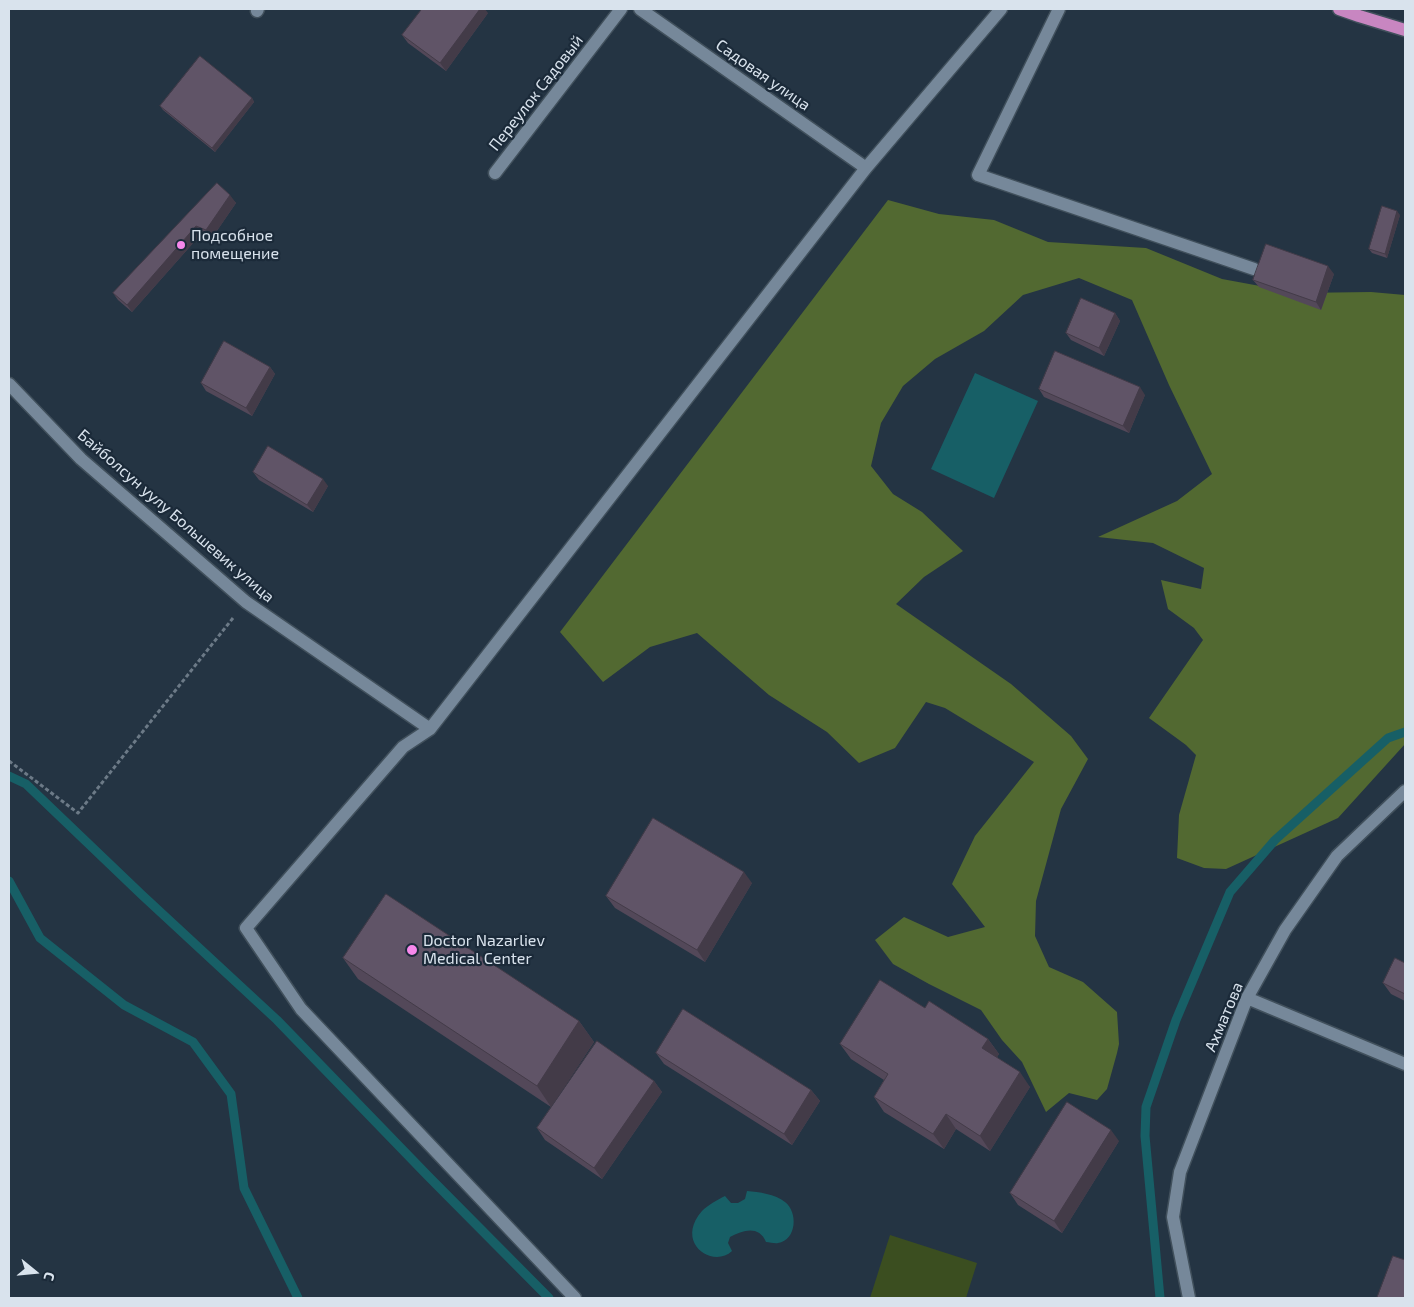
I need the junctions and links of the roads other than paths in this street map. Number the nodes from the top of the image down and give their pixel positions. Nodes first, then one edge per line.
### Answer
1 (621, 9) edge
2 (640, 9) edge
3 (1001, 9) edge
4 (1059, 9) edge
5 (1339, 9) edge
6 (1405, 30) edge
7 (866, 168) junction
8 (495, 173) dead end
9 (1254, 269) dead end
10 (9, 384) edge
11 (430, 729) junction
12 (1405, 791) edge
13 (1247, 998) junction
14 (1405, 1064) edge
15 (575, 1298) edge
16 (1189, 1298) edge

1 - 8 street, Переулок Садовый
2 - 7 street, Садовая улица
3 - 7 street
4 - 9 street
5 - 6 main road
7 - 11 street
10 - 11 street, Байболсун уулу Большевик улица
11 - 15 street
12 - 13 street, Ахматова
13 - 14 street
13 - 16 street, Ахматова

